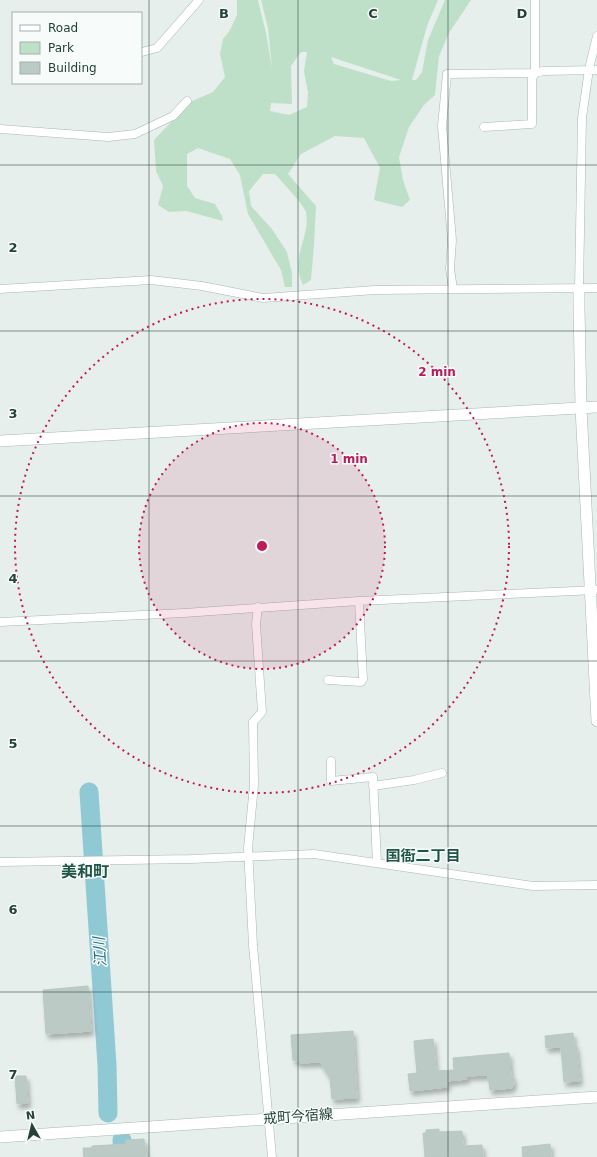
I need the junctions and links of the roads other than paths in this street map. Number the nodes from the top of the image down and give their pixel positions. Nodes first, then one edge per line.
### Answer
1 (535, 0) edge
2 (196, 1) edge
3 (597, 36) edge
4 (142, 52) dead end
5 (593, 70) edge
6 (535, 73) junction
7 (186, 101) dead end
8 (484, 127) dead end
9 (0, 129) edge
10 (597, 288) edge
11 (0, 289) edge
12 (453, 289) junction
13 (579, 289) junction
14 (597, 407) edge
15 (581, 408) junction
16 (0, 442) edge
17 (594, 590) edge
18 (359, 601) junction
19 (258, 607) junction
20 (0, 622) edge
21 (328, 680) dead end
22 (597, 722) edge
23 (331, 760) dead end
24 (442, 773) dead end
25 (373, 786) junction
26 (249, 857) junction
27 (0, 862) edge
28 (377, 863) junction
29 (597, 885) edge
30 (597, 1097) edge
31 (269, 1118) junction
32 (0, 1137) edge
33 (272, 1157) edge

1 - 6 street
2 - 4 street
3 - 5 street
5 - 6 street
5 - 13 street
6 - 8 street
6 - 12 street
7 - 9 street
10 - 13 street
11 - 12 street
12 - 13 street
13 - 15 street
14 - 15 street
15 - 16 street
15 - 17 street
17 - 18 street
17 - 22 street
18 - 19 street
18 - 21 street
19 - 20 street
19 - 26 street
23 - 25 street
24 - 25 street
25 - 28 street
26 - 27 street
26 - 28 street
26 - 31 street
28 - 29 street
30 - 31 street, 戒町今宿線
31 - 32 street, 戒町今宿線
31 - 33 street

